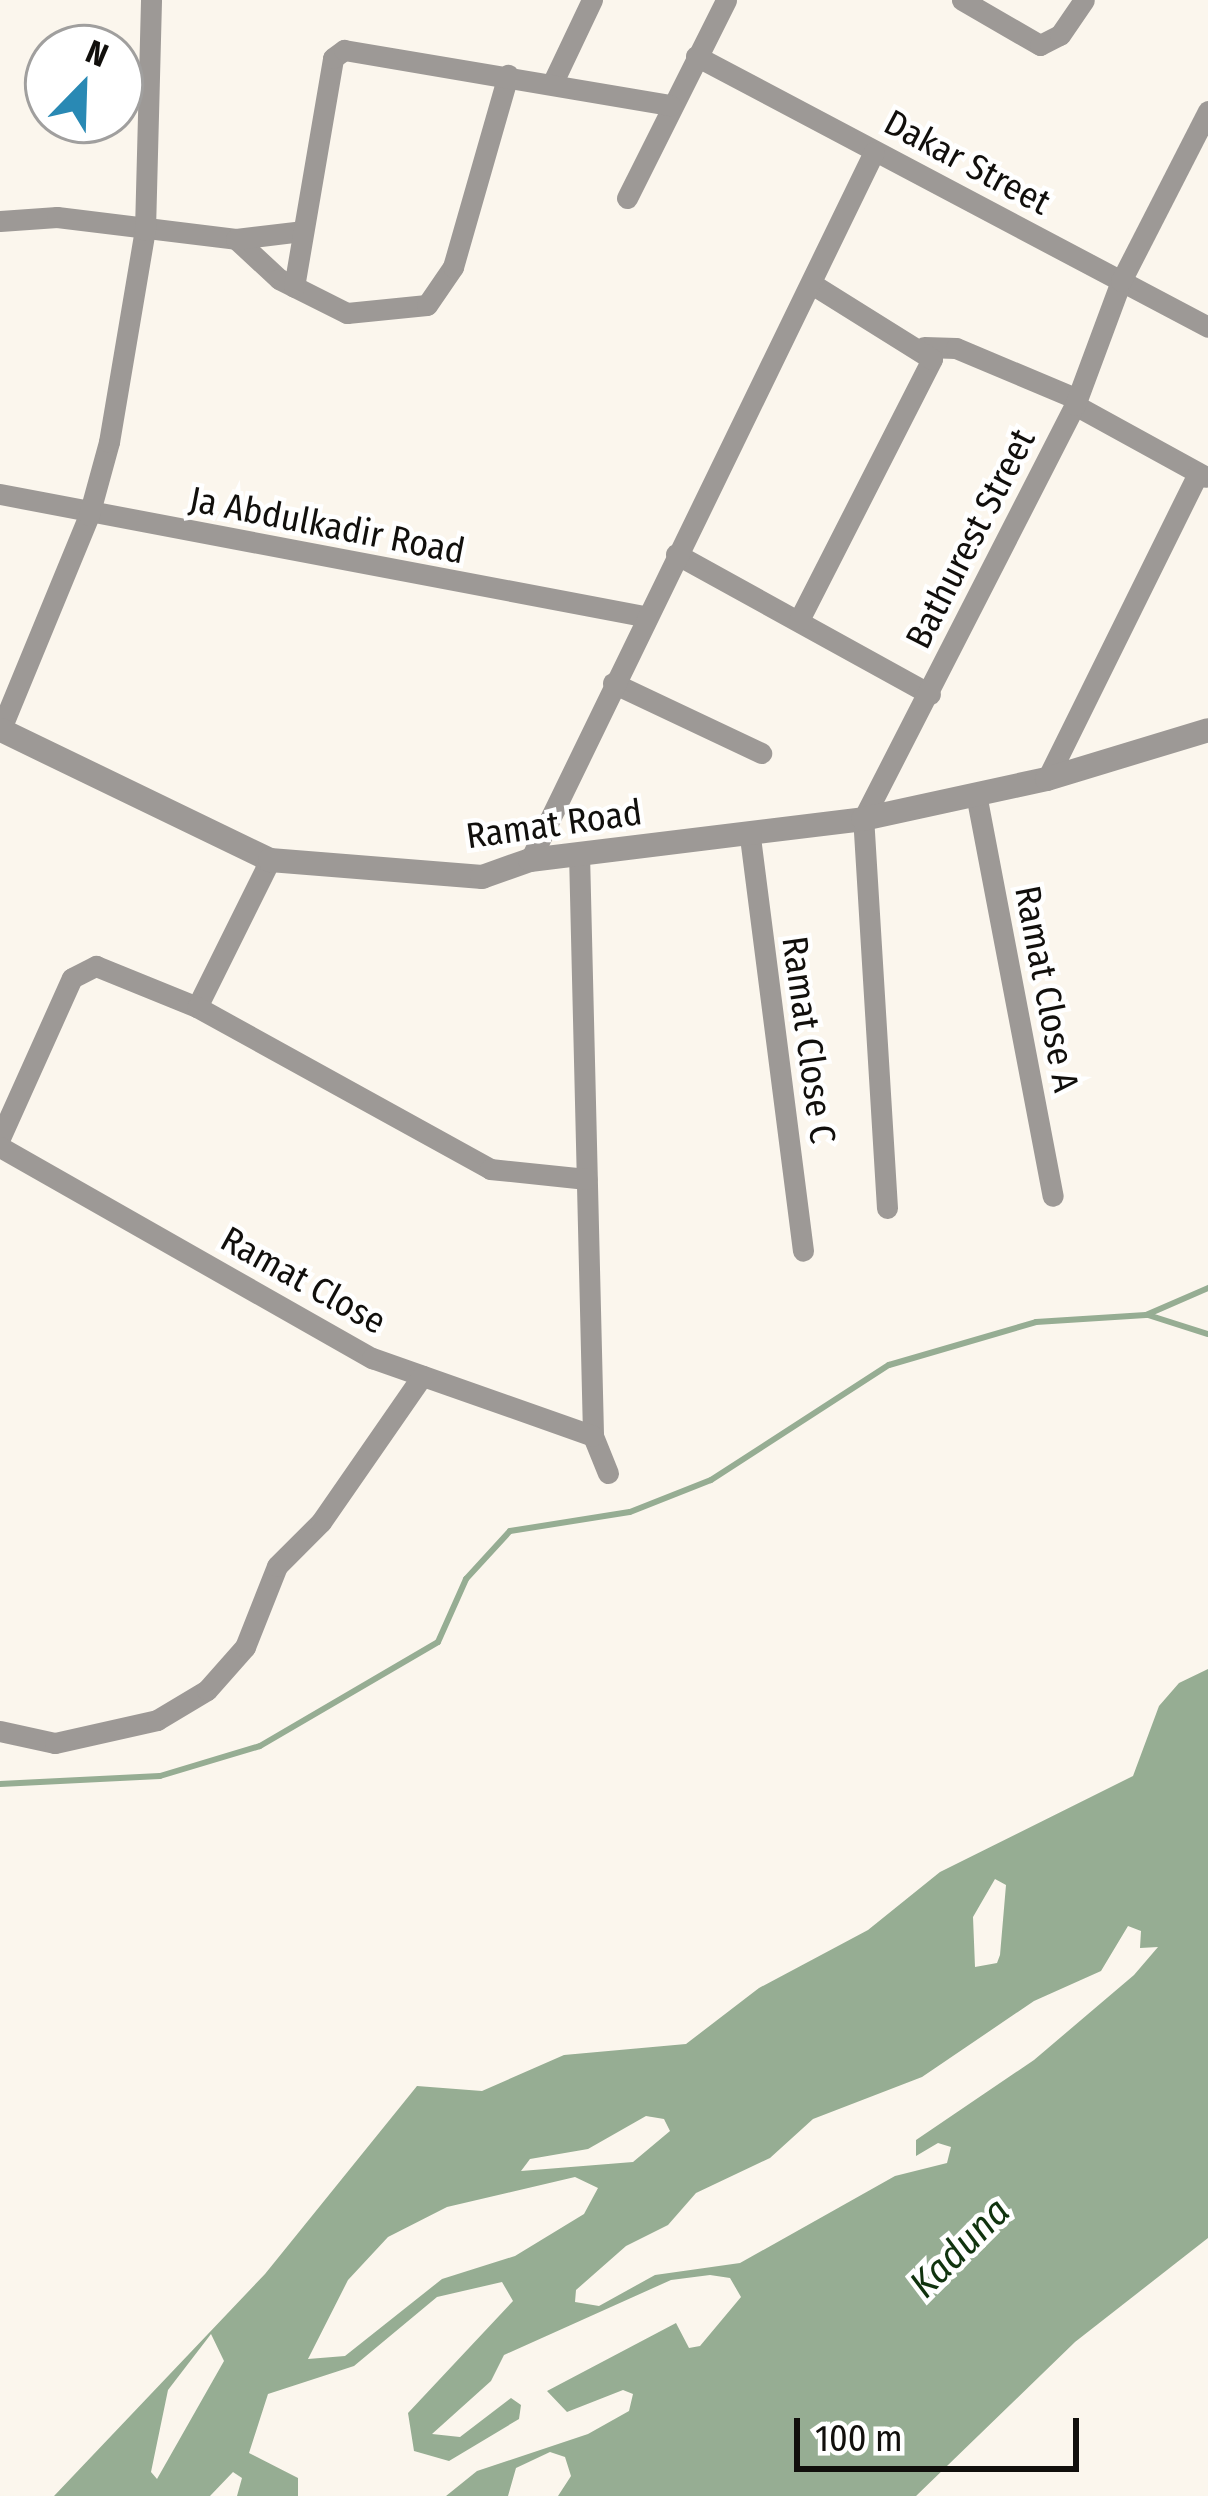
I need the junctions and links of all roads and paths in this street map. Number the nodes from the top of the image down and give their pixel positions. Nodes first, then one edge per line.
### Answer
1 (151, 0) edge
2 (592, 0) edge
3 (726, 0) edge
4 (962, 0) edge
5 (1084, 0) edge
6 (696, 56) junction
7 (508, 75) junction
8 (554, 82) junction
9 (670, 105) junction
10 (1208, 111) edge
11 (874, 152) junction
12 (627, 198) dead end
13 (0, 221) edge
14 (145, 230) junction
15 (302, 231) junction
16 (236, 239) junction
17 (1120, 281) junction
18 (812, 284) junction
19 (294, 286) junction
20 (1208, 327) edge
21 (924, 347) junction
22 (1075, 402) junction
23 (1203, 475) edge
24 (0, 494) edge
25 (89, 515) junction
26 (676, 554) junction
27 (643, 616) junction
28 (799, 620) junction
29 (614, 683) junction
30 (930, 694) junction
31 (0, 730) edge
32 (1208, 730) edge
33 (761, 753) dead end
34 (1047, 779) junction
35 (976, 794) junction
36 (862, 819) junction
37 (751, 837) junction
38 (579, 853) junction
39 (270, 860) junction
40 (530, 860) junction
41 (197, 1007) junction
42 (0, 1142) edge
43 (586, 1179) junction
44 (1052, 1196) dead end
45 (886, 1208) dead end
46 (802, 1252) dead end
47 (422, 1376) junction
48 (592, 1436) junction
49 (608, 1473) dead end
50 (0, 1731) edge

1 - 14 street
2 - 8 street
3 - 6 street
4 - 5 street
6 - 9 street
6 - 11 street, Dakar Street
7 - 8 street
7 - 15 street
7 - 19 street
8 - 9 street
9 - 12 street
10 - 17 street, Bathurest Street
11 - 17 street, Dakar Street
11 - 18 street
13 - 14 street
14 - 16 street
14 - 25 street
15 - 16 street
15 - 19 street
16 - 19 street
17 - 20 street, Dakar Street
17 - 22 street, Bathurest Street
18 - 21 street
18 - 26 street
21 - 22 street
21 - 28 street
22 - 23 street
22 - 30 street, Bathurest Street
23 - 34 street
24 - 25 street, Ja Abdulkadir Road
25 - 27 street, Ja Abdulkadir Road
25 - 31 street
26 - 27 street
26 - 28 street
27 - 29 street
28 - 30 street
29 - 33 street
29 - 40 street
30 - 36 street, Bathurest Street
31 - 39 street, Ramat Road
32 - 34 street, Ramat Road
34 - 35 street, Ramat Road
35 - 36 street, Ramat Road
35 - 44 street, Ramat Close A
36 - 37 street, Ramat Road
36 - 45 street
37 - 38 street, Ramat Road
37 - 46 street, Ramat Close C
38 - 40 street, Ramat Road
38 - 43 street
39 - 40 street, Ramat Road
39 - 41 street
41 - 42 street
41 - 43 street
42 - 47 street, Ramat Close
43 - 48 street
47 - 48 street, Ramat Close
47 - 50 street
48 - 49 street

